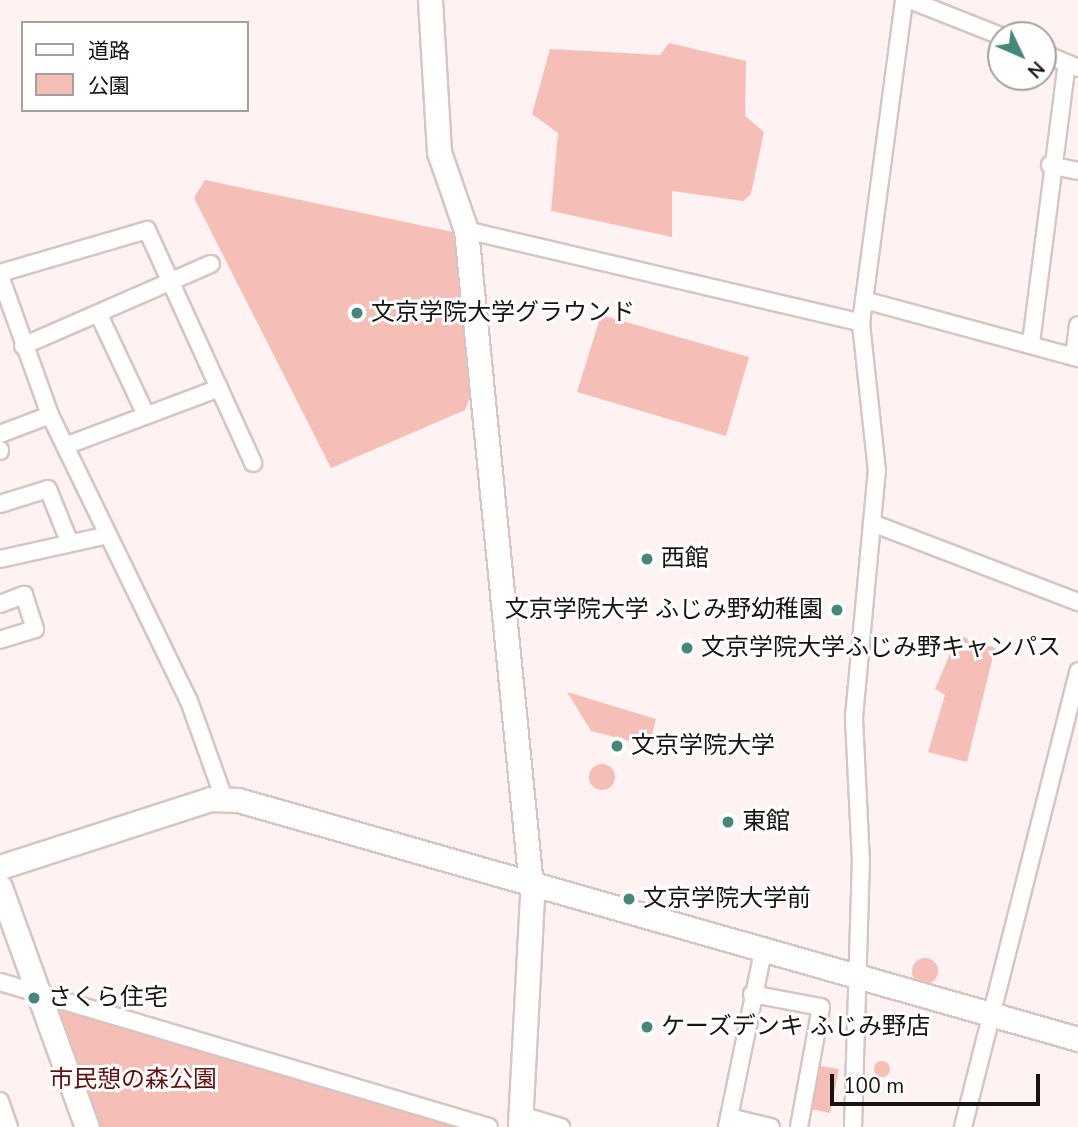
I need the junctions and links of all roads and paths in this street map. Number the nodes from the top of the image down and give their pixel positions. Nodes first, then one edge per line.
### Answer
1 (430, 0) edge
2 (904, 0) edge
3 (910, 0) edge
4 (987, 30) edge
5 (1072, 66) edge
6 (1050, 165) junction
7 (1078, 171) edge
8 (466, 230) junction
9 (211, 264) dead end
10 (0, 275) edge
11 (173, 285) junction
12 (864, 300) junction
13 (99, 315) junction
14 (861, 323) junction
15 (1078, 326) edge
16 (1031, 343) junction
17 (23, 346) junction
18 (1076, 358) edge
19 (219, 388) junction
20 (50, 415) junction
21 (146, 415) junction
22 (0, 434) edge
23 (65, 446) junction
24 (253, 463) dead end
25 (0, 504) edge
26 (872, 523) junction
27 (108, 535) junction
28 (69, 541) junction
29 (0, 559) edge
30 (1078, 602) edge
31 (0, 604) edge
32 (0, 640) edge
33 (1078, 671) edge
34 (224, 798) junction
35 (0, 867) edge
36 (530, 882) junction
37 (0, 887) edge
38 (7, 925) edge
39 (764, 947) junction
40 (858, 973) junction
41 (0, 982) edge
42 (42, 992) junction
43 (752, 994) junction
44 (993, 1012) junction
45 (1078, 1039) edge
46 (0, 1101) edge
47 (520, 1121) edge
48 (728, 1122) edge
49 (9, 1127) edge
50 (87, 1127) edge
51 (489, 1127) edge
52 (561, 1127) edge
53 (771, 1127) edge
54 (799, 1127) edge
55 (853, 1127) edge
56 (963, 1127) edge

1 - 8 street
2 - 12 street
3 - 4 street
5 - 6 street
6 - 7 street
6 - 16 street
8 - 14 street
8 - 36 street
9 - 11 street
10 - 11 street
10 - 17 street
11 - 13 street
11 - 19 street
12 - 14 street
12 - 16 street
13 - 17 street
13 - 21 street
14 - 26 street
15 - 18 street
16 - 18 street
17 - 20 street
19 - 21 street
19 - 24 street
20 - 22 street
20 - 23 street
21 - 23 street
23 - 27 street
25 - 28 street
26 - 30 street
26 - 40 street
27 - 28 street
27 - 34 street
28 - 29 street
31 - 32 street
33 - 44 street
34 - 35 street
34 - 36 street
36 - 39 street
36 - 47 street
37 - 38 street
38 - 42 street
39 - 40 street
39 - 43 street
40 - 44 street
40 - 55 street
41 - 42 street
42 - 50 street
42 - 51 street
43 - 48 street
43 - 54 street
44 - 45 street
44 - 56 street
46 - 49 street
47 - 52 street
48 - 53 street

